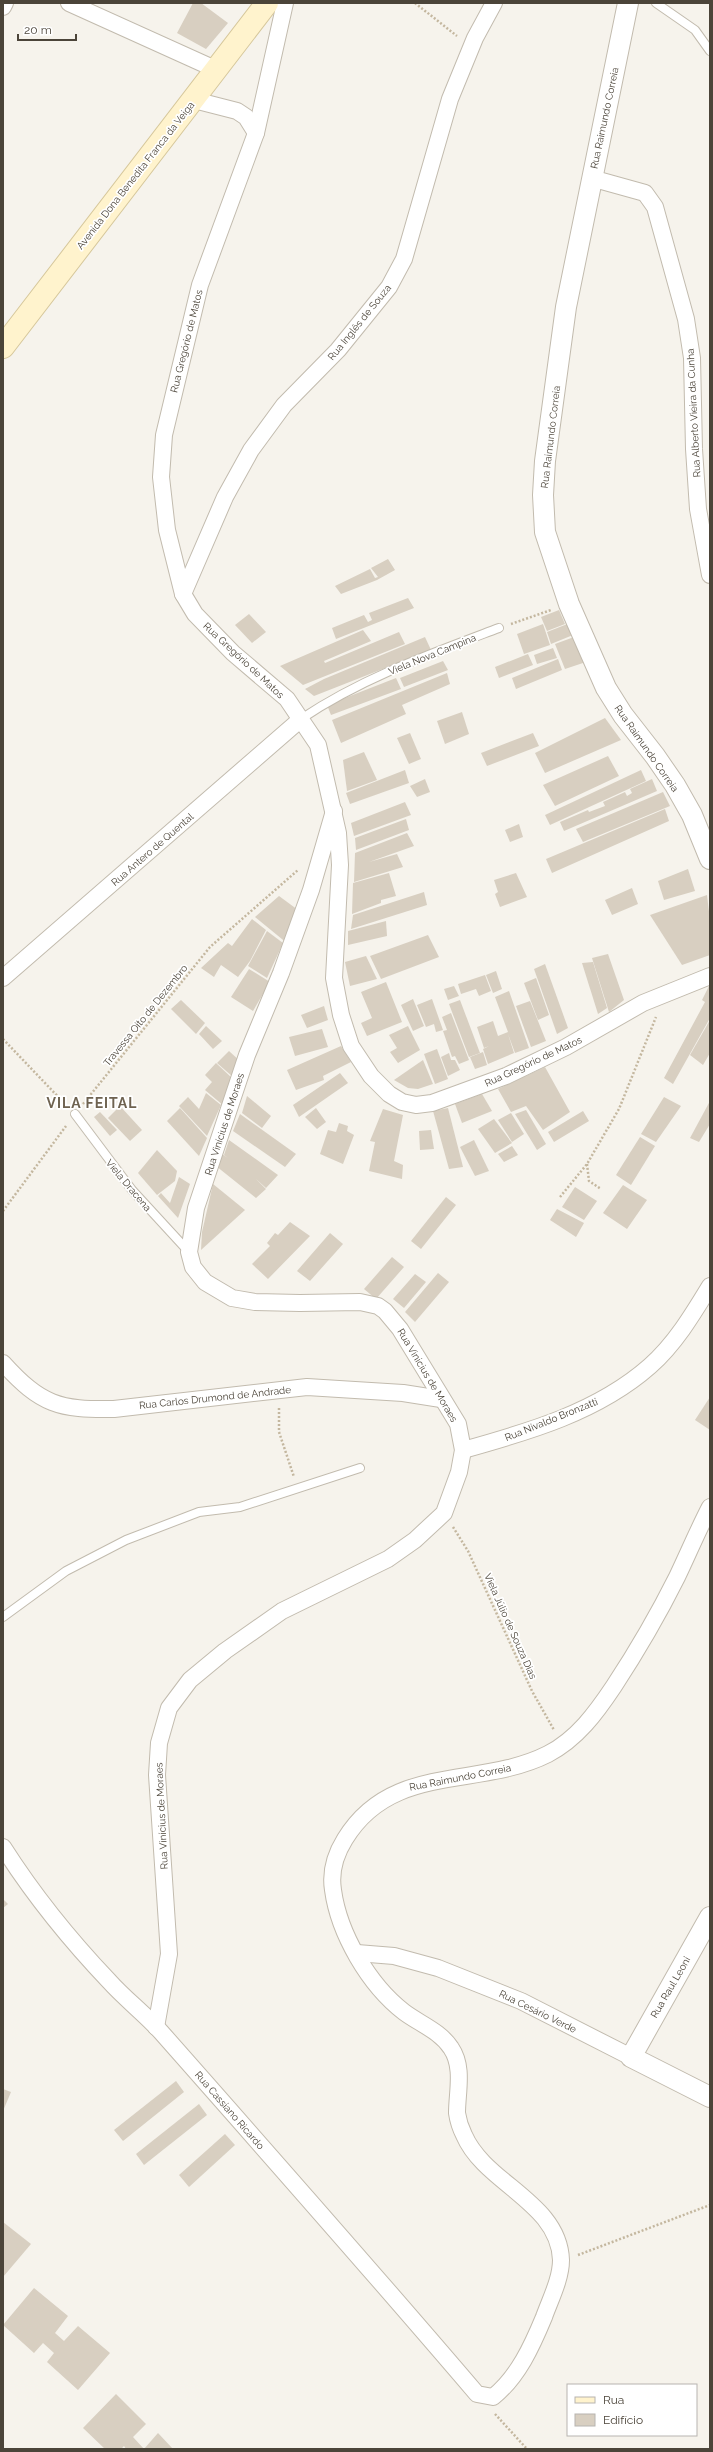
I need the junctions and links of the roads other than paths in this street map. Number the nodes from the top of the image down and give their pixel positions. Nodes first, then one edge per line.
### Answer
1 (5, 3) edge
2 (69, 3) edge
3 (267, 3) edge
4 (285, 3) edge
5 (494, 3) edge
6 (628, 3) edge
7 (656, 3) edge
8 (3, 7) edge
9 (710, 51) edge
10 (215, 69) junction
11 (194, 100) junction
12 (256, 133) junction
13 (591, 178) junction
14 (3, 347) edge
15 (710, 575) edge
16 (183, 594) junction
17 (499, 628) road end
18 (301, 719) junction
19 (334, 811) junction
20 (710, 859) edge
21 (710, 976) edge
22 (3, 978) edge
23 (75, 1114) road end
24 (189, 1252) junction
25 (710, 1286) edge
26 (3, 1363) edge
27 (441, 1399) junction
28 (463, 1450) junction
29 (360, 1468) dead end
30 (710, 1507) edge
31 (3, 1617) edge
32 (3, 1847) edge
33 (710, 1917) edge
34 (357, 1953) junction
35 (156, 2027) junction
36 (631, 2057) junction
37 (710, 2097) edge
38 (477, 2394) joint

1 - 8 street
2 - 10 street
3 - 10 main road, Avenida Dona Benedita Franca da Veiga
4 - 12 street, Rua Gregório de Matos
5 - 16 street, Rua Inglês de Souza
6 - 13 street, Rua Raimundo Correia
7 - 9 lane
10 - 11 main road, Avenida Dona Benedita Franca da Veiga
11 - 12 street
11 - 14 main road, Avenida Dona Benedita Franca da Veiga
12 - 16 street, Rua Gregório de Matos
13 - 15 street, Rua Alberto Vieira da Cunha
13 - 20 street, Rua Raimundo Correia
16 - 18 street, Rua Gregório de Matos
17 - 18 lane, Viela Nova Campina
18 - 19 street, Rua Gregório de Matos
18 - 22 street, Rua Antero de Quental
19 - 21 street, Rua Gregório de Matos
19 - 24 street, Rua Vinícius de Moraes
23 - 24 lane, Viela Dracena
24 - 27 street, Rua Vinícius de Moraes
25 - 28 street, Rua Nivaldo Bronzatti
26 - 27 street, Rua Carlos Drumond de Andrade
27 - 28 street, Rua Vinícius de Moraes
28 - 35 street, Rua Vinícius de Moraes
29 - 31 lane
30 - 34 street, Rua Raimundo Correia
32 - 35 street, Rua Cassiano Ricardo
33 - 36 street, Rua Raul Leoni
34 - 36 street, Rua Cesário Verde
34 - 38 street, Rua Raimundo Correia
35 - 38 street, Rua Cassiano Ricardo
36 - 37 street, Rua Cesário Verde

